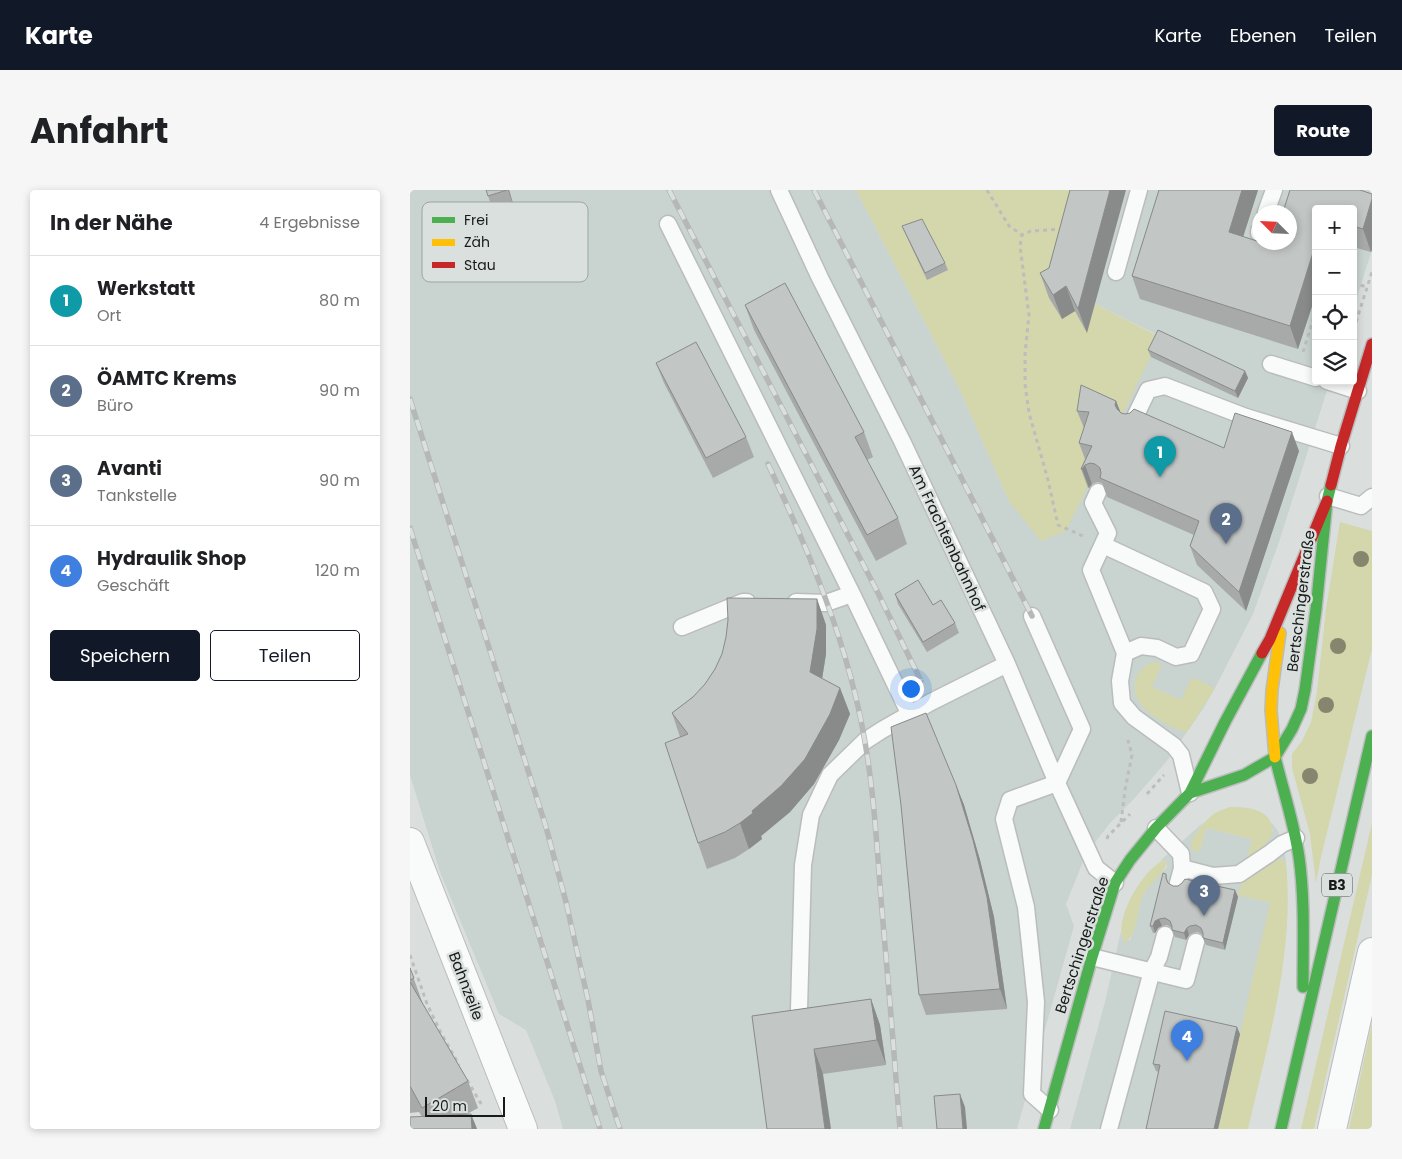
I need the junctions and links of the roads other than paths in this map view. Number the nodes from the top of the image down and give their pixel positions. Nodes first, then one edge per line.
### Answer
1 (779, 190) edge
2 (1139, 190) edge
3 (1274, 190) edge
4 (1269, 205) edge
5 (668, 224) dead end
6 (1116, 272) dead end
7 (1372, 344) edge
8 (1271, 364) dead end
9 (1312, 377) edge
10 (1339, 385) edge
11 (1358, 391) junction
12 (1132, 424) edge
13 (1341, 446) junction
14 (1098, 492) dead end
15 (1372, 497) edge
16 (1328, 499) junction
17 (1103, 545) junction
18 (852, 594) junction
19 (762, 602) edge
20 (780, 602) edge
21 (1284, 606) junction
22 (1032, 616) dead end
23 (682, 627) dead end
24 (1124, 653) junction
25 (1007, 664) junction
26 (910, 715) junction
27 (1372, 736) edge
28 (1275, 757) junction
29 (1057, 782) junction
30 (1190, 793) junction
31 (1156, 828) junction
32 (1296, 838) junction
33 (410, 842) edge
34 (1115, 883) junction
35 (1164, 935) dead end
36 (1196, 942) dead end
37 (1372, 952) edge
38 (1092, 957) junction
39 (1152, 972) junction
40 (799, 1009) edge
41 (1303, 1034) junction
42 (1050, 1110) junction
43 (523, 1129) edge
44 (1044, 1129) edge
45 (1109, 1129) edge
46 (1281, 1129) edge
47 (1332, 1129) edge

1 - 25 lane, Am Frachtenbahnhof
2 - 6 lane
3 - 4 lane
5 - 18 lane
7 - 11 main road, Bertschingerstraße
8 - 9 lane
10 - 11 lane
11 - 13 main road, Bertschingerstraße
12 - 13 lane
13 - 16 main road, Bertschingerstraße
14 - 17 lane
15 - 16 lane
16 - 21 main road, Bertschingerstraße
16 - 28 main road, Bertschingerstraße
17 - 24 lane
17 - 24 lane
18 - 20 lane
18 - 26 lane
19 - 23 lane
21 - 28 main road, Bertschingerstraße
21 - 30 main road, Bertschingerstraße
22 - 29 lane
24 - 30 lane
25 - 26 lane
25 - 29 lane, Am Frachtenbahnhof
26 - 40 lane
27 - 41 main road, B3
28 - 30 main road, Bertschingerstraße
28 - 32 main road
29 - 34 lane, Am Frachtenbahnhof
29 - 42 lane
30 - 31 main road, Bertschingerstraße
31 - 32 lane
31 - 34 main road, Bertschingerstraße
32 - 41 main road
33 - 43 street, Bahnzeile
34 - 38 main road, Bertschingerstraße
35 - 39 lane
36 - 39 lane
37 - 47 street
38 - 39 lane
38 - 42 main road, Bertschingerstraße
39 - 45 lane
41 - 46 main road, B3
42 - 44 main road, Bertschingerstraße

